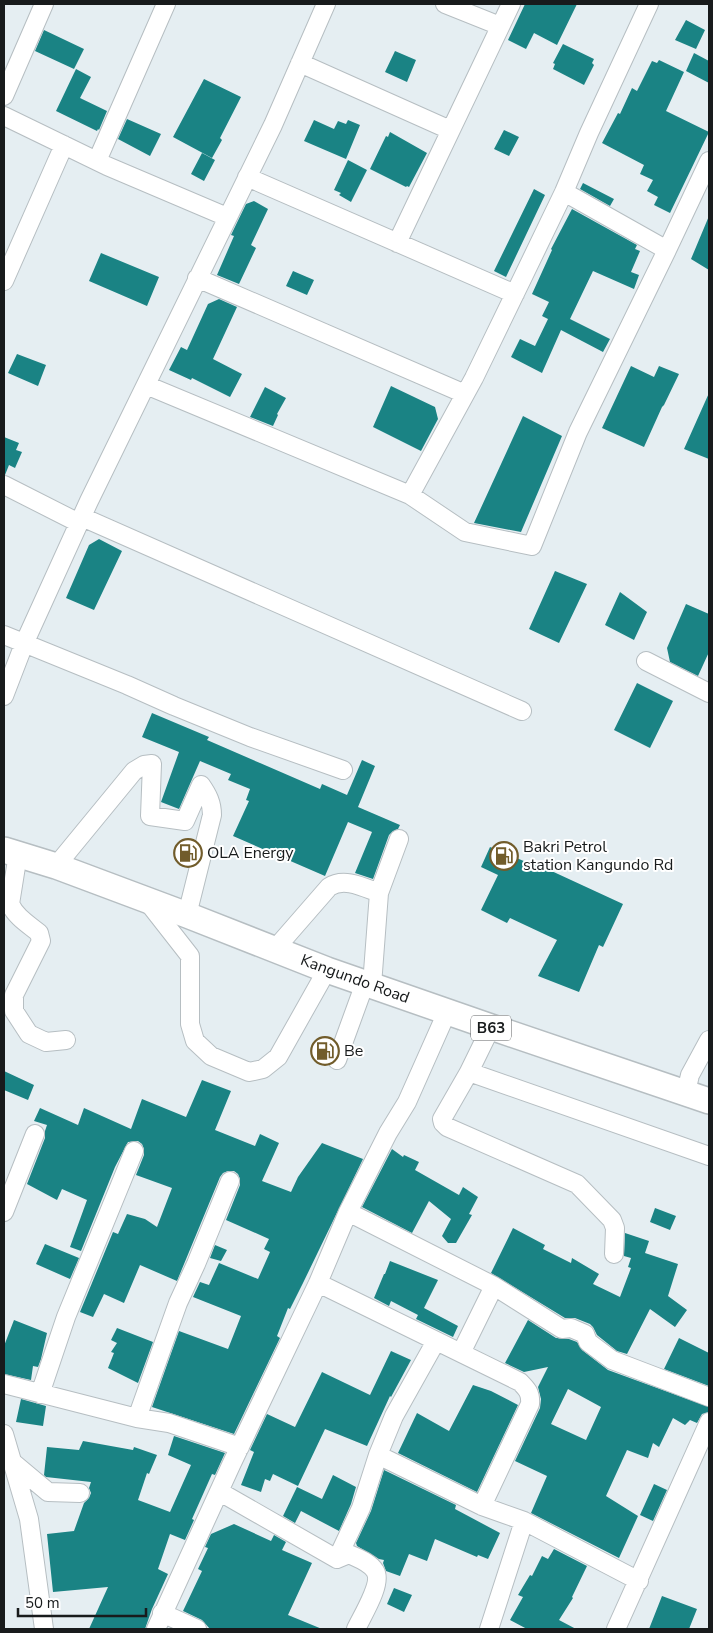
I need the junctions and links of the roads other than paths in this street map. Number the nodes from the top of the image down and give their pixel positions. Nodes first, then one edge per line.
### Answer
1 (44, 4) edge
2 (166, 4) edge
3 (326, 4) edge
4 (445, 4) edge
5 (511, 4) edge
6 (649, 4) edge
7 (500, 26) junction
8 (300, 63) junction
9 (4, 96) edge
10 (4, 116) edge
11 (450, 130) junction
12 (64, 145) junction
13 (709, 160) edge
14 (97, 161) junction
15 (247, 177) junction
16 (564, 192) junction
17 (227, 217) junction
18 (398, 243) junction
19 (667, 250) junction
20 (197, 278) junction
21 (4, 281) edge
22 (515, 294) junction
23 (146, 385) junction
24 (465, 394) junction
25 (4, 485) edge
26 (410, 495) junction
27 (81, 520) junction
28 (4, 635) edge
29 (24, 644) junction
30 (646, 660) dead end
31 (709, 693) edge
32 (4, 696) edge
33 (522, 711) dead end
34 (343, 770) dead end
35 (399, 839) dead end
36 (11, 852) edge
37 (56, 866) junction
38 (379, 893) junction
39 (146, 900) junction
40 (187, 915) junction
41 (275, 949) junction
42 (327, 970) junction
43 (369, 984) junction
44 (447, 1012) junction
45 (491, 1028) junction
46 (66, 1040) dead end
47 (709, 1040) edge
48 (337, 1060) dead end
49 (469, 1072) junction
50 (686, 1092) junction
51 (709, 1101) edge
52 (35, 1134) dead end
53 (134, 1151) dead end
54 (709, 1156) edge
55 (230, 1181) dead end
56 (4, 1212) edge
57 (348, 1212) junction
58 (614, 1254) dead end
59 (318, 1283) junction
60 (494, 1286) junction
61 (436, 1341) junction
62 (461, 1354) junction
63 (4, 1384) edge
64 (40, 1394) junction
65 (709, 1397) edge
66 (137, 1418) junction
67 (709, 1422) edge
68 (4, 1434) edge
69 (240, 1447) junction
70 (378, 1455) junction
71 (11, 1461) junction
72 (220, 1492) junction
73 (80, 1493) dead end
74 (482, 1506) junction
75 (524, 1520) junction
76 (337, 1559) junction
77 (639, 1581) junction
78 (159, 1621) edge
79 (44, 1629) edge
80 (197, 1629) edge
81 (356, 1629) edge
82 (489, 1629) edge
83 (616, 1629) edge

1 - 9 street
2 - 14 street
3 - 8 street
4 - 7 street
5 - 7 street
6 - 16 street
7 - 11 street
8 - 11 street
8 - 15 street
10 - 12 street
11 - 18 street
12 - 14 street
12 - 21 street
13 - 19 street
14 - 17 street
15 - 17 street
15 - 18 street
16 - 19 street
16 - 22 street
17 - 20 street
18 - 22 street
19 - 26 street
20 - 23 street
20 - 24 street
22 - 24 street
23 - 26 street
23 - 27 street
24 - 26 street
25 - 27 street
27 - 29 street
27 - 33 street
28 - 29 street
29 - 32 street
29 - 34 street
30 - 31 street
35 - 38 street
36 - 37 highway, Kangundo Road / B63
36 - 46 street
37 - 39 highway, Kangundo Road / B63
37 - 40 street
38 - 41 street
38 - 43 street
39 - 40 highway, Kangundo Road / B63
39 - 42 street
40 - 41 highway, Kangundo Road / B63
41 - 42 highway, Kangundo Road / B63
42 - 43 highway, Kangundo Road / B63
43 - 44 highway, Kangundo Road / B63
43 - 48 street
44 - 45 highway, Kangundo Road / B63
44 - 57 street
45 - 49 street
45 - 50 highway, Kangundo Road / B63
47 - 50 street
49 - 54 street
49 - 58 street
50 - 51 highway, Kangundo Road / B63
52 - 56 street
53 - 64 street
55 - 66 street
57 - 59 street
57 - 60 street
59 - 61 street
59 - 69 street
60 - 62 street
60 - 65 street
61 - 62 street
61 - 70 street
62 - 74 street
63 - 64 street
64 - 66 street
66 - 69 street
67 - 77 street
68 - 71 street
69 - 72 street
70 - 74 street
70 - 76 street
71 - 73 street
71 - 79 street
72 - 76 street
72 - 78 street
74 - 75 street
75 - 77 street
75 - 82 street
76 - 81 street
77 - 83 street
78 - 80 street

